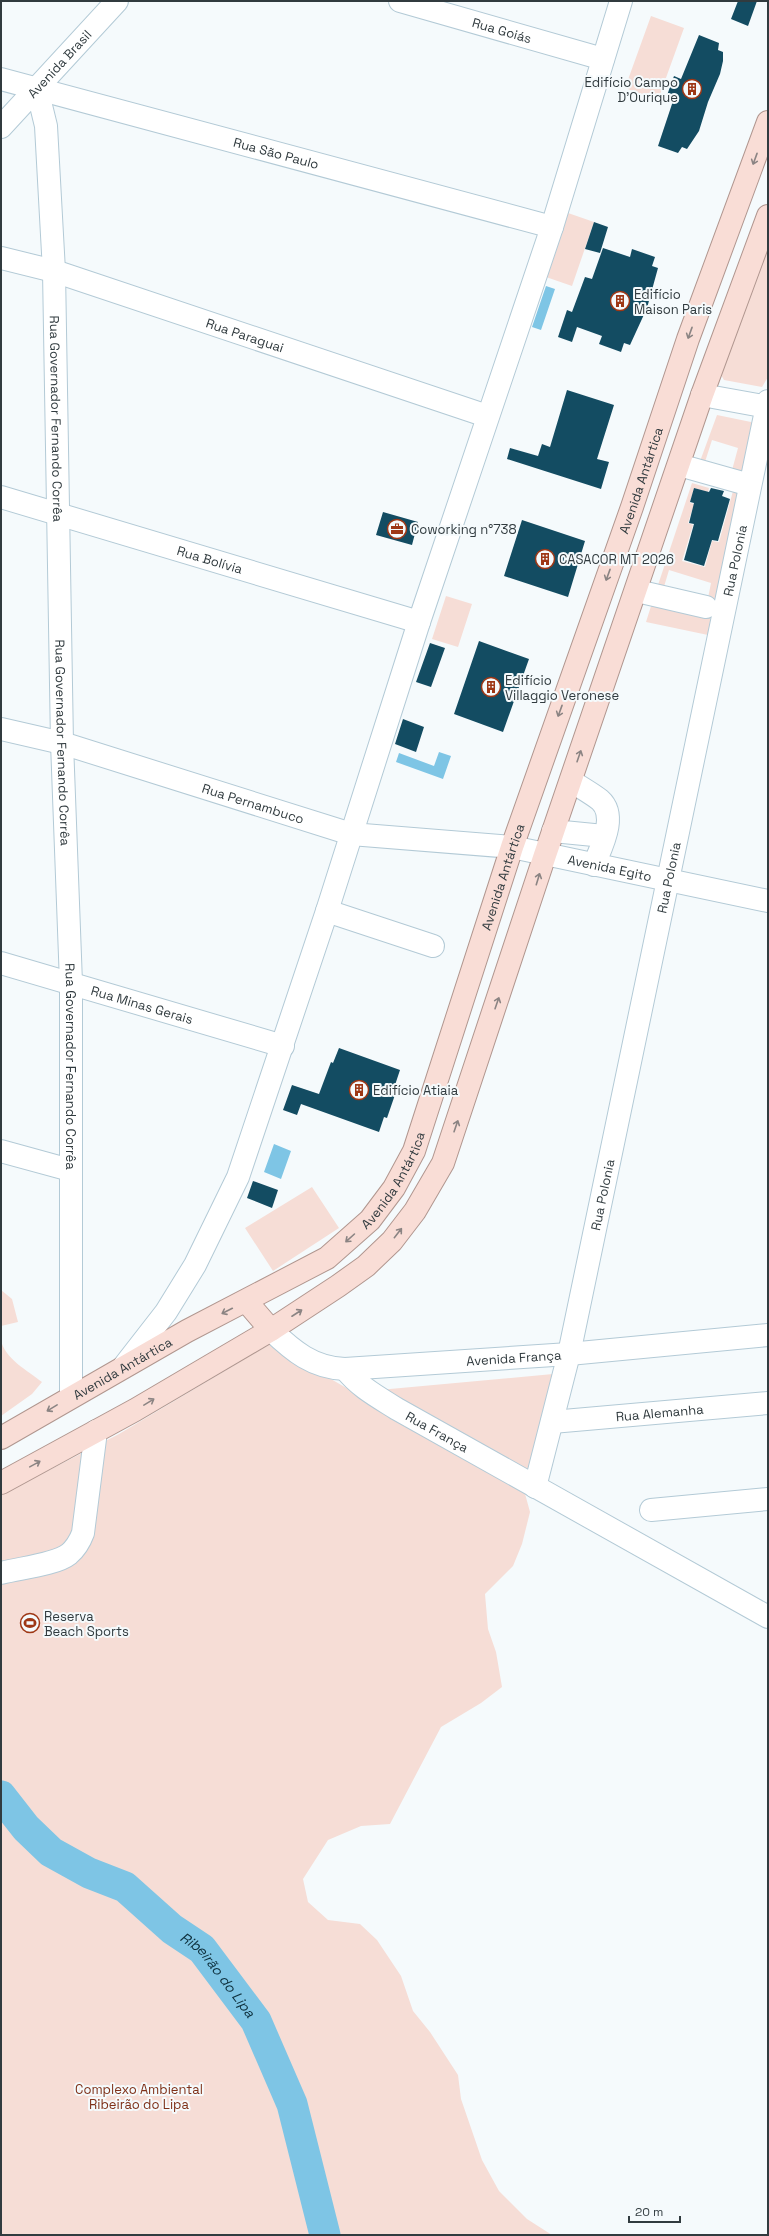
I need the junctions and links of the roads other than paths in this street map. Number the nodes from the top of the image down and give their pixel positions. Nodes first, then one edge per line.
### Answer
1 (117, 1) edge
2 (400, 1) edge
3 (621, 1) edge
4 (603, 59) junction
5 (1, 79) edge
6 (37, 89) junction
7 (768, 122) edge
8 (1, 127) edge
9 (768, 216) edge
10 (552, 227) junction
11 (1, 258) edge
12 (54, 271) junction
13 (702, 395) junction
14 (768, 405) edge
15 (487, 416) junction
16 (679, 465) junction
17 (750, 485) junction
18 (1, 497) edge
19 (632, 507) junction
20 (59, 513) junction
21 (661, 519) junction
22 (637, 591) junction
23 (706, 607) dead end
24 (418, 622) junction
25 (1, 729) edge
26 (62, 744) junction
27 (571, 781) junction
28 (553, 831) junction
29 (351, 834) junction
30 (604, 836) junction
31 (512, 847) junction
32 (545, 855) junction
33 (594, 865) junction
34 (667, 880) junction
35 (768, 901) edge
36 (327, 911) junction
37 (433, 946) dead end
38 (1, 964) edge
39 (70, 983) junction
40 (283, 1046) junction
41 (1, 1150) edge
42 (70, 1170) junction
43 (246, 1301) junction
44 (271, 1330) junction
45 (768, 1335) edge
46 (569, 1354) junction
47 (345, 1369) junction
48 (119, 1371) junction
49 (72, 1396) junction
50 (768, 1403) edge
51 (552, 1422) junction
52 (96, 1431) junction
53 (1, 1438) edge
54 (1, 1483) edge
55 (535, 1487) junction
56 (768, 1499) edge
57 (650, 1510) dead end
58 (1, 1573) edge
59 (768, 1617) edge

1 - 6 street, Avenida Brasil
2 - 4 street, Rua Goiás
3 - 4 street
4 - 10 street
5 - 6 street, Rua São Paulo
6 - 8 street, Avenida Brasil
6 - 10 street, Rua São Paulo
6 - 12 street, Rua Governador Fernando Corrêa
7 -> 19 main road, Avenida Antártica
9 - 13 main road
10 - 15 street
11 - 12 street, Rua Paraguai
12 - 15 street, Rua Paraguai
12 - 20 street, Rua Governador Fernando Corrêa
13 - 14 street
13 - 16 main road
14 - 17 street, Rua Polonia
15 - 24 street
16 - 17 street
16 - 21 main road
17 - 34 street, Rua Polonia
18 - 20 street, Rua Bolívia
19 - 21 main road
19 -> 31 main road, Avenida Antártica
20 - 24 street, Rua Bolívia
20 - 26 street, Rua Governador Fernando Corrêa
21 - 22 main road
22 - 23 street
27 -> 22 main road
24 - 29 street
25 - 26 street, Rua Pernambuco
26 - 29 street, Rua Pernambuco
26 - 39 street, Rua Governador Fernando Corrêa
27 - 28 main road
27 - 30 street
28 - 30 street
28 - 32 main road
29 - 31 street, Rua Pernambuco
29 - 36 street
30 - 33 street
31 - 32 street, Avenida Egito
31 -> 43 main road, Avenida Antártica
32 - 33 street, Avenida Egito
44 -> 32 main road
33 - 34 street, Avenida Egito
34 - 35 street, Avenida Egito
34 - 46 street, Rua Polonia
36 - 37 street
36 - 40 street
38 - 39 street, Rua Minas Gerais
39 - 40 street, Rua Minas Gerais
39 - 42 street, Rua Governador Fernando Corrêa
40 - 48 street
41 - 42 street
42 - 49 street, Rua Governador Fernando Corrêa
43 - 44 main road
43 -> 48 main road, Avenida Antártica
44 - 47 street, Avenida França
52 -> 44 main road
45 - 46 street, Avenida França
46 - 47 street, Avenida França
46 - 51 street
47 - 55 street, Rua França
48 - 49 main road, Avenida Antártica
49 -> 53 main road, Avenida Antártica
50 - 51 street, Rua Alemanha
51 - 55 street
54 -> 52 main road
52 - 58 street
55 - 59 street, Rua França
56 - 57 street

